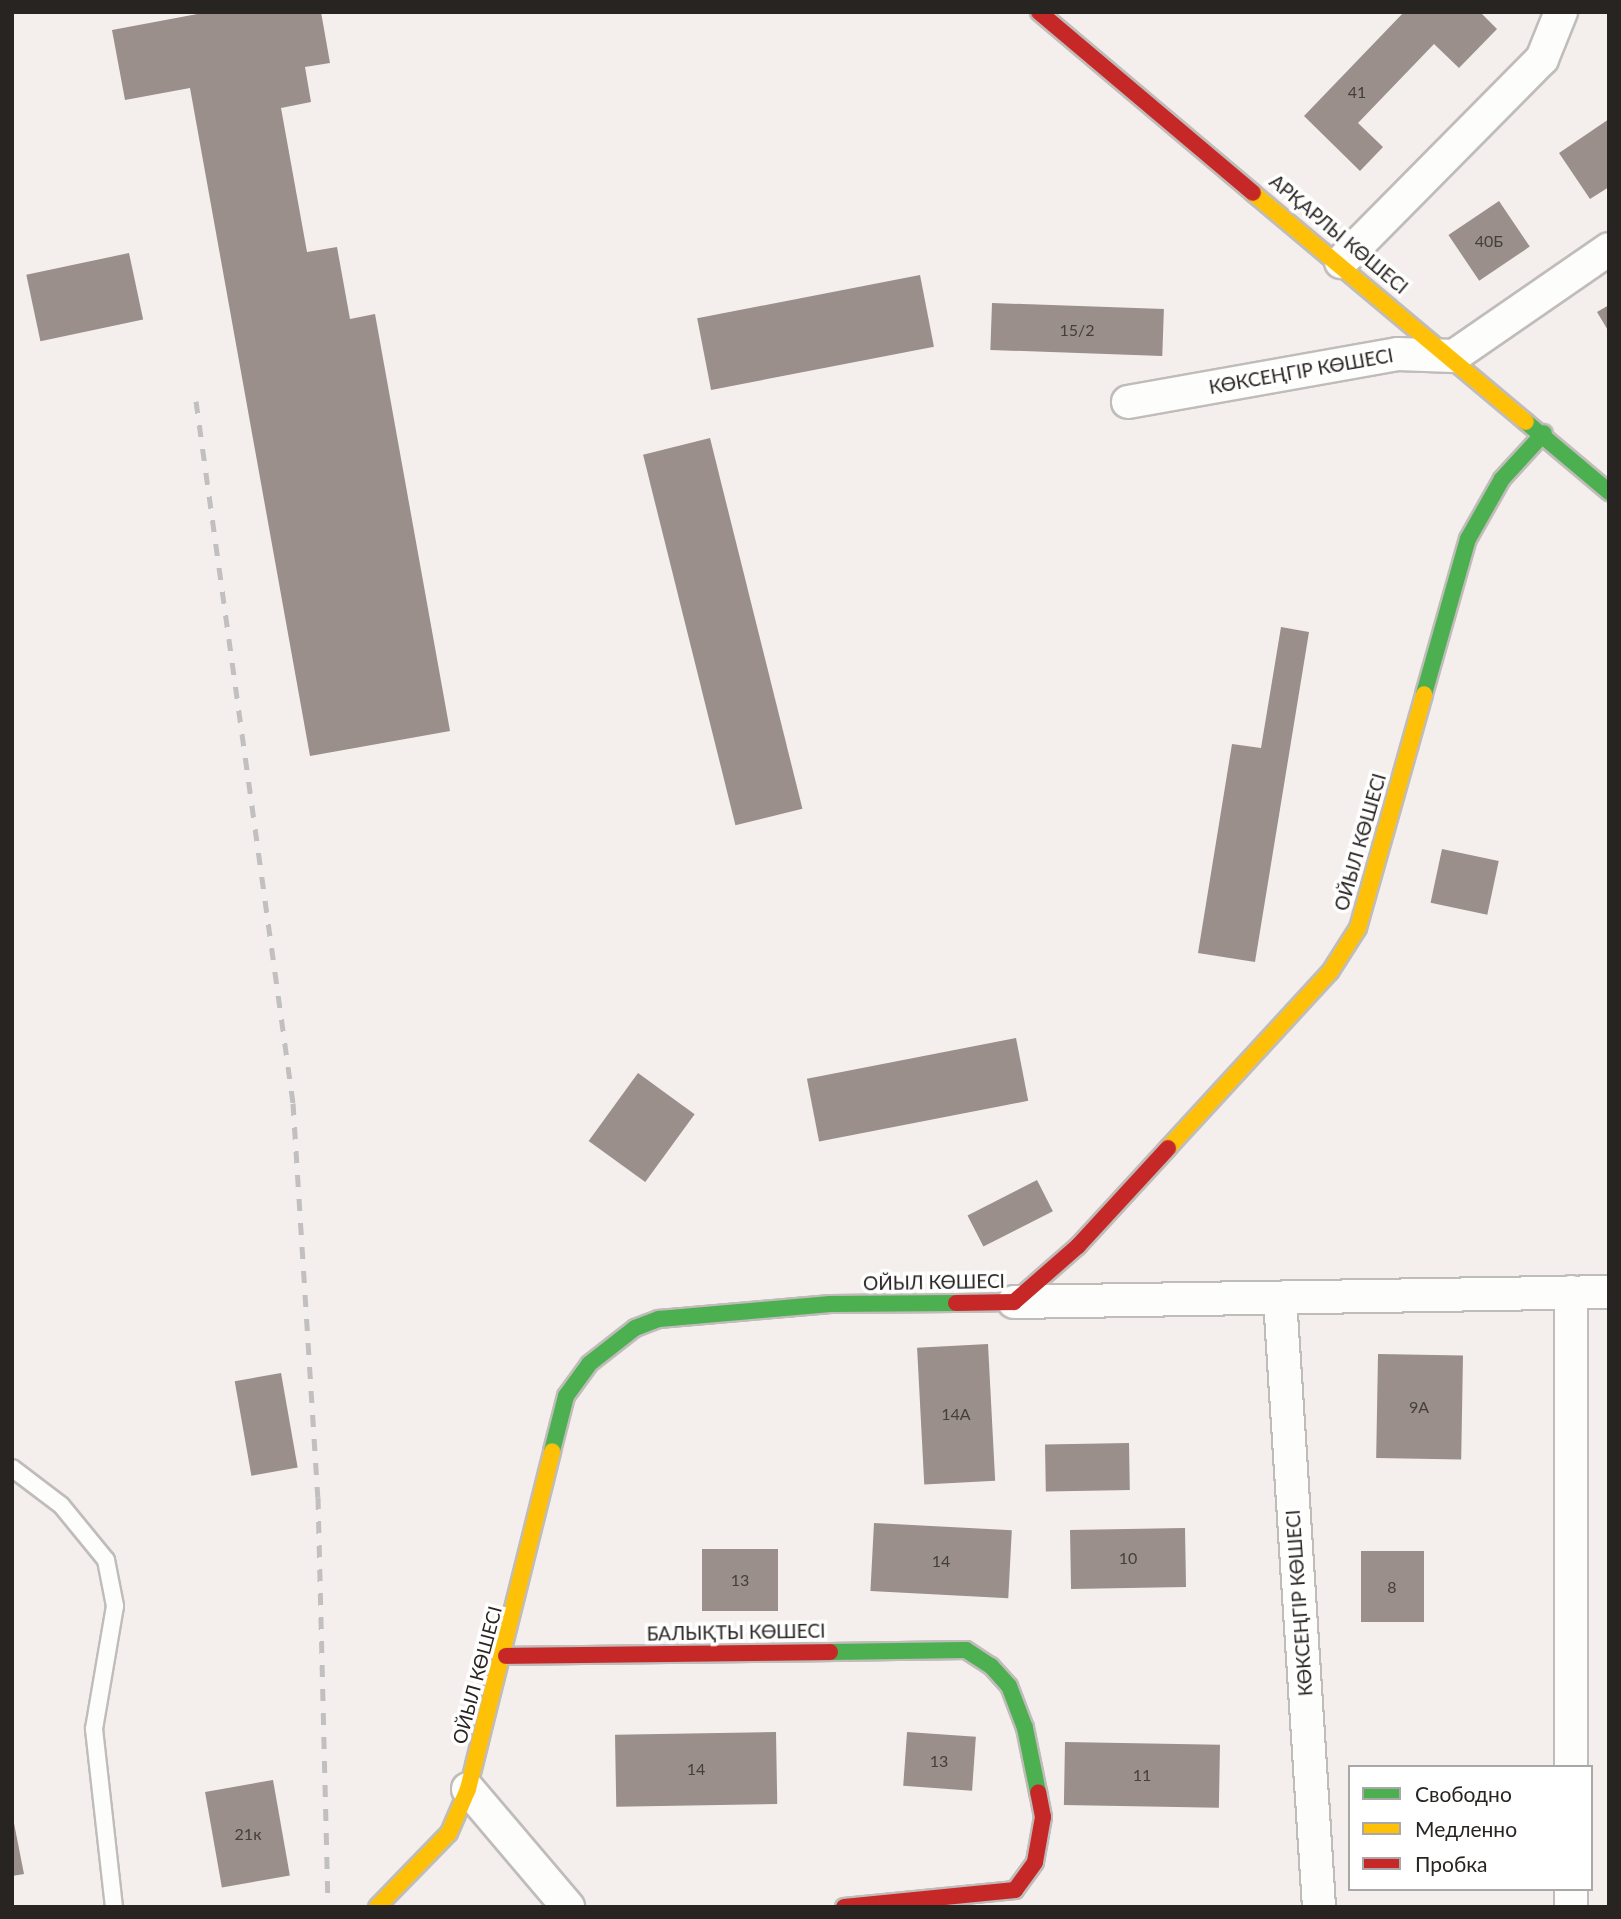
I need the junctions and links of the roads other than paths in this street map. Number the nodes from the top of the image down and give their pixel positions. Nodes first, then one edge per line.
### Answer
1 (1039, 12) edge
2 (1561, 12) edge
3 (1609, 248) edge
4 (1341, 262) junction
5 (1454, 356) junction
6 (1128, 402) dead end
7 (1544, 433) junction
8 (1609, 492) edge
9 (1572, 1292) junction
10 (1609, 1292) edge
11 (1280, 1299) junction
12 (1014, 1302) junction
13 (12, 1468) edge
14 (506, 1656) junction
15 (1571, 1765) edge
16 (468, 1789) junction
17 (114, 1907) edge
18 (377, 1907) edge
19 (568, 1907) edge
20 (844, 1907) edge
21 (1319, 1907) edge

1 - 4 street, АРҚАРЛЫ КӨШЕСІ
2 - 4 street
3 - 5 street
4 - 5 street, АРҚАРЛЫ КӨШЕСІ
5 - 6 street, КӨКСЕҢГІР КӨШЕСІ
5 - 7 street, АРҚАРЛЫ КӨШЕСІ
7 - 8 street, АРҚАРЛЫ КӨШЕСІ
7 - 12 street, ОЙЫЛ КӨШЕСІ
9 - 10 street
9 - 11 street
9 - 15 street
11 - 12 street
11 - 21 street, КӨКСЕҢГІР КӨШЕСІ
12 - 14 street, ОЙЫЛ КӨШЕСІ
13 - 17 lane
14 - 16 street, ОЙЫЛ КӨШЕСІ
14 - 20 street, БАЛЫҚТЫ КӨШЕСІ
16 - 18 street, ОЙЫЛ КӨШЕСІ
16 - 19 street

